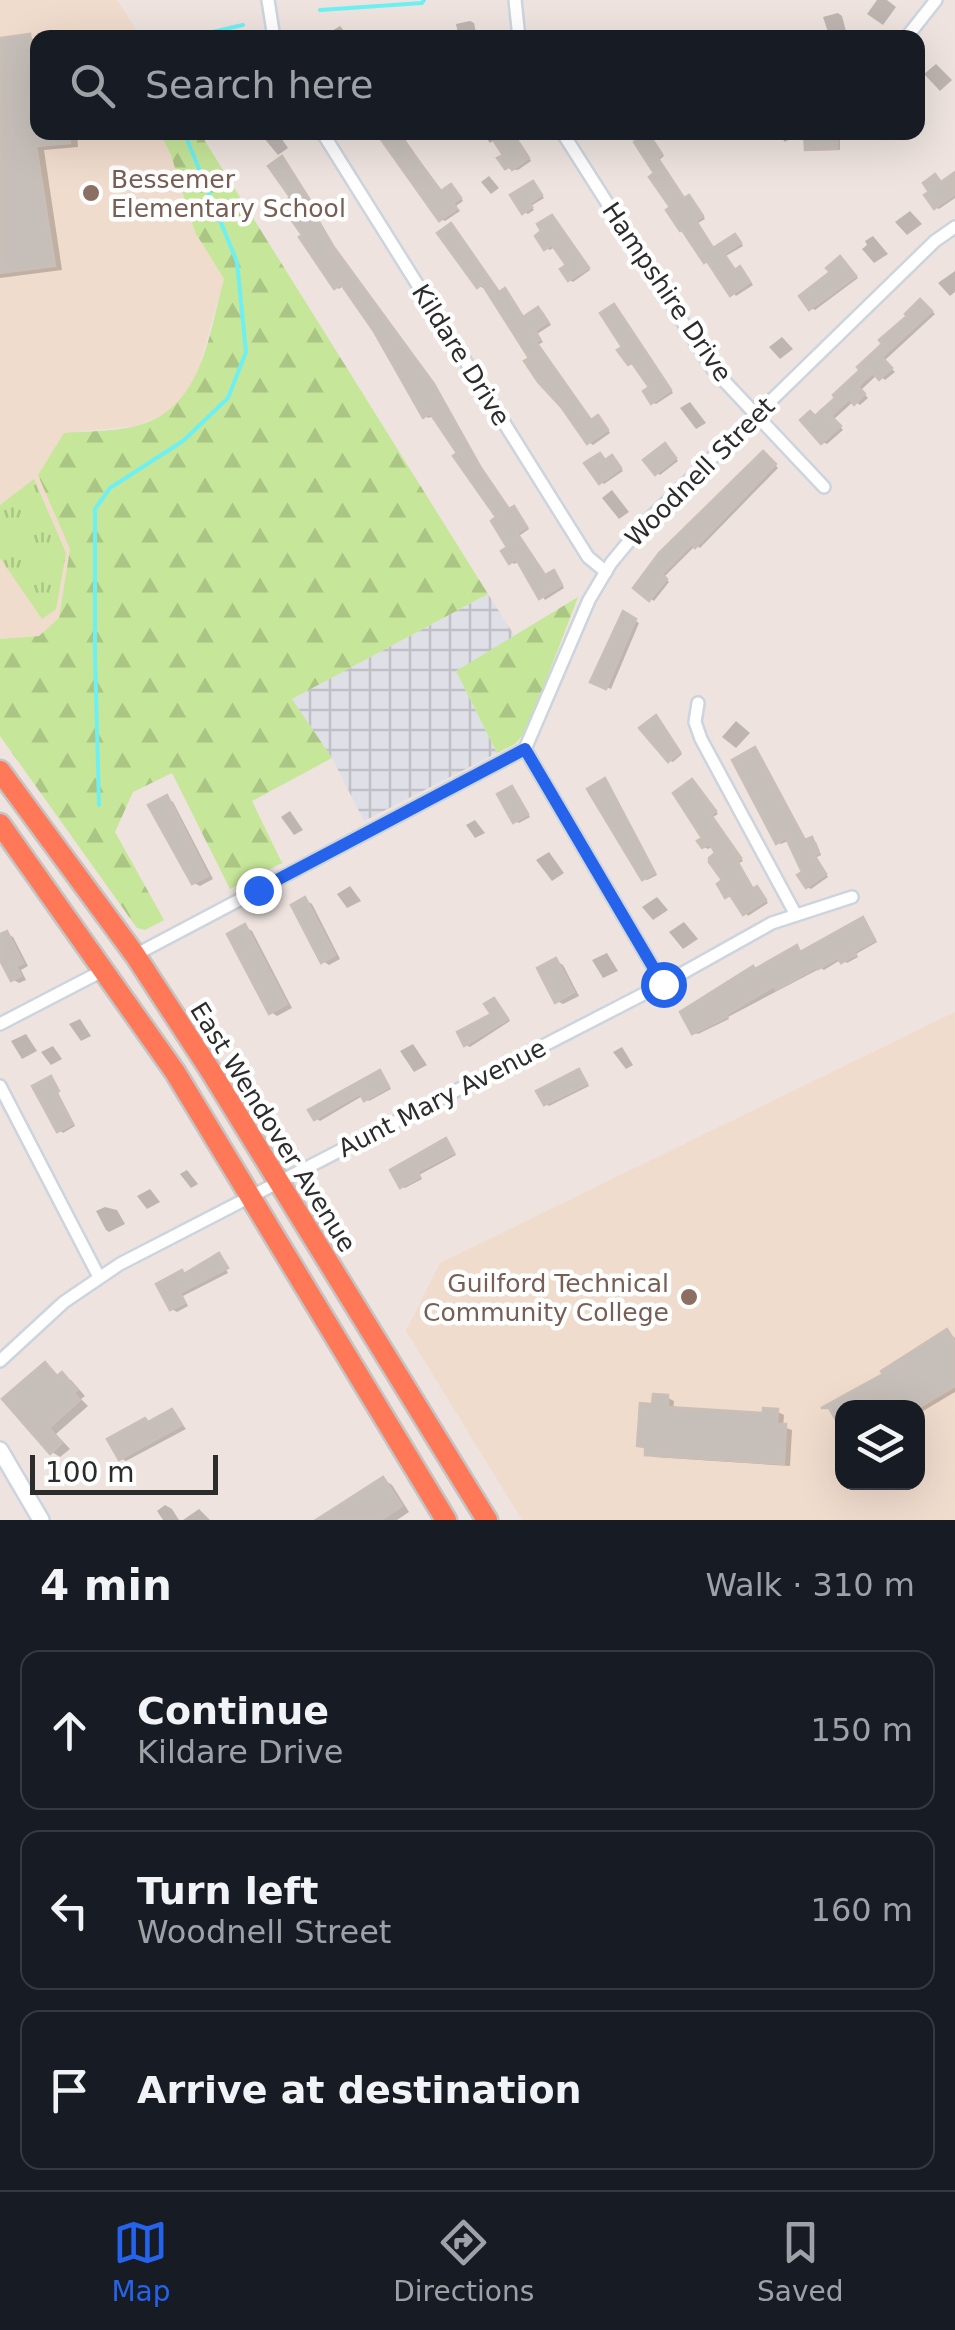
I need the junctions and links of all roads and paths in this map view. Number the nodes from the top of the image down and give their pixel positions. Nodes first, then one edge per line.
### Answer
1 (268, 0) edge
2 (515, 0) edge
3 (936, 0) edge
4 (273, 30) edge
5 (519, 30) edge
6 (912, 30) edge
7 (327, 140) edge
8 (567, 140) edge
9 (955, 227) edge
10 (755, 416) junction
11 (824, 487) dead end
12 (606, 572) junction
13 (698, 704) dead end
14 (525, 749) junction
15 (0, 771) edge
16 (0, 824) edge
17 (852, 897) dead end
18 (796, 915) junction
19 (135, 955) junction
20 (104, 970) junction
21 (663, 984) junction
22 (0, 1024) edge
23 (0, 1086) edge
24 (280, 1182) junction
25 (250, 1198) junction
26 (99, 1277) junction
27 (0, 1362) edge
28 (0, 1450) edge
29 (41, 1520) edge
30 (446, 1520) edge
31 (487, 1520) edge

1 - 4 street
2 - 5 street
3 - 6 street
7 - 12 street, Kildare Drive
8 - 10 street, Hampshire Drive
9 - 10 street, Woodnell Street
10 - 11 street, Hampshire Drive
10 - 12 street, Woodnell Street
12 - 14 street, Woodnell Street
13 - 18 street
14 - 19 street
14 - 21 street
15 - 19 highway, East Wendover Avenue
16 - 20 highway
17 - 18 street, Aunt Mary Avenue
18 - 21 street, Aunt Mary Avenue
19 - 24 highway, East Wendover Avenue
20 - 22 street
20 - 25 highway
21 - 24 street, Aunt Mary Avenue
23 - 26 street
24 - 25 street, Aunt Mary Avenue
24 - 31 highway, East Wendover Avenue
25 - 26 street, Aunt Mary Avenue
25 - 30 highway
26 - 27 street, Aunt Mary Avenue
28 - 29 main road

